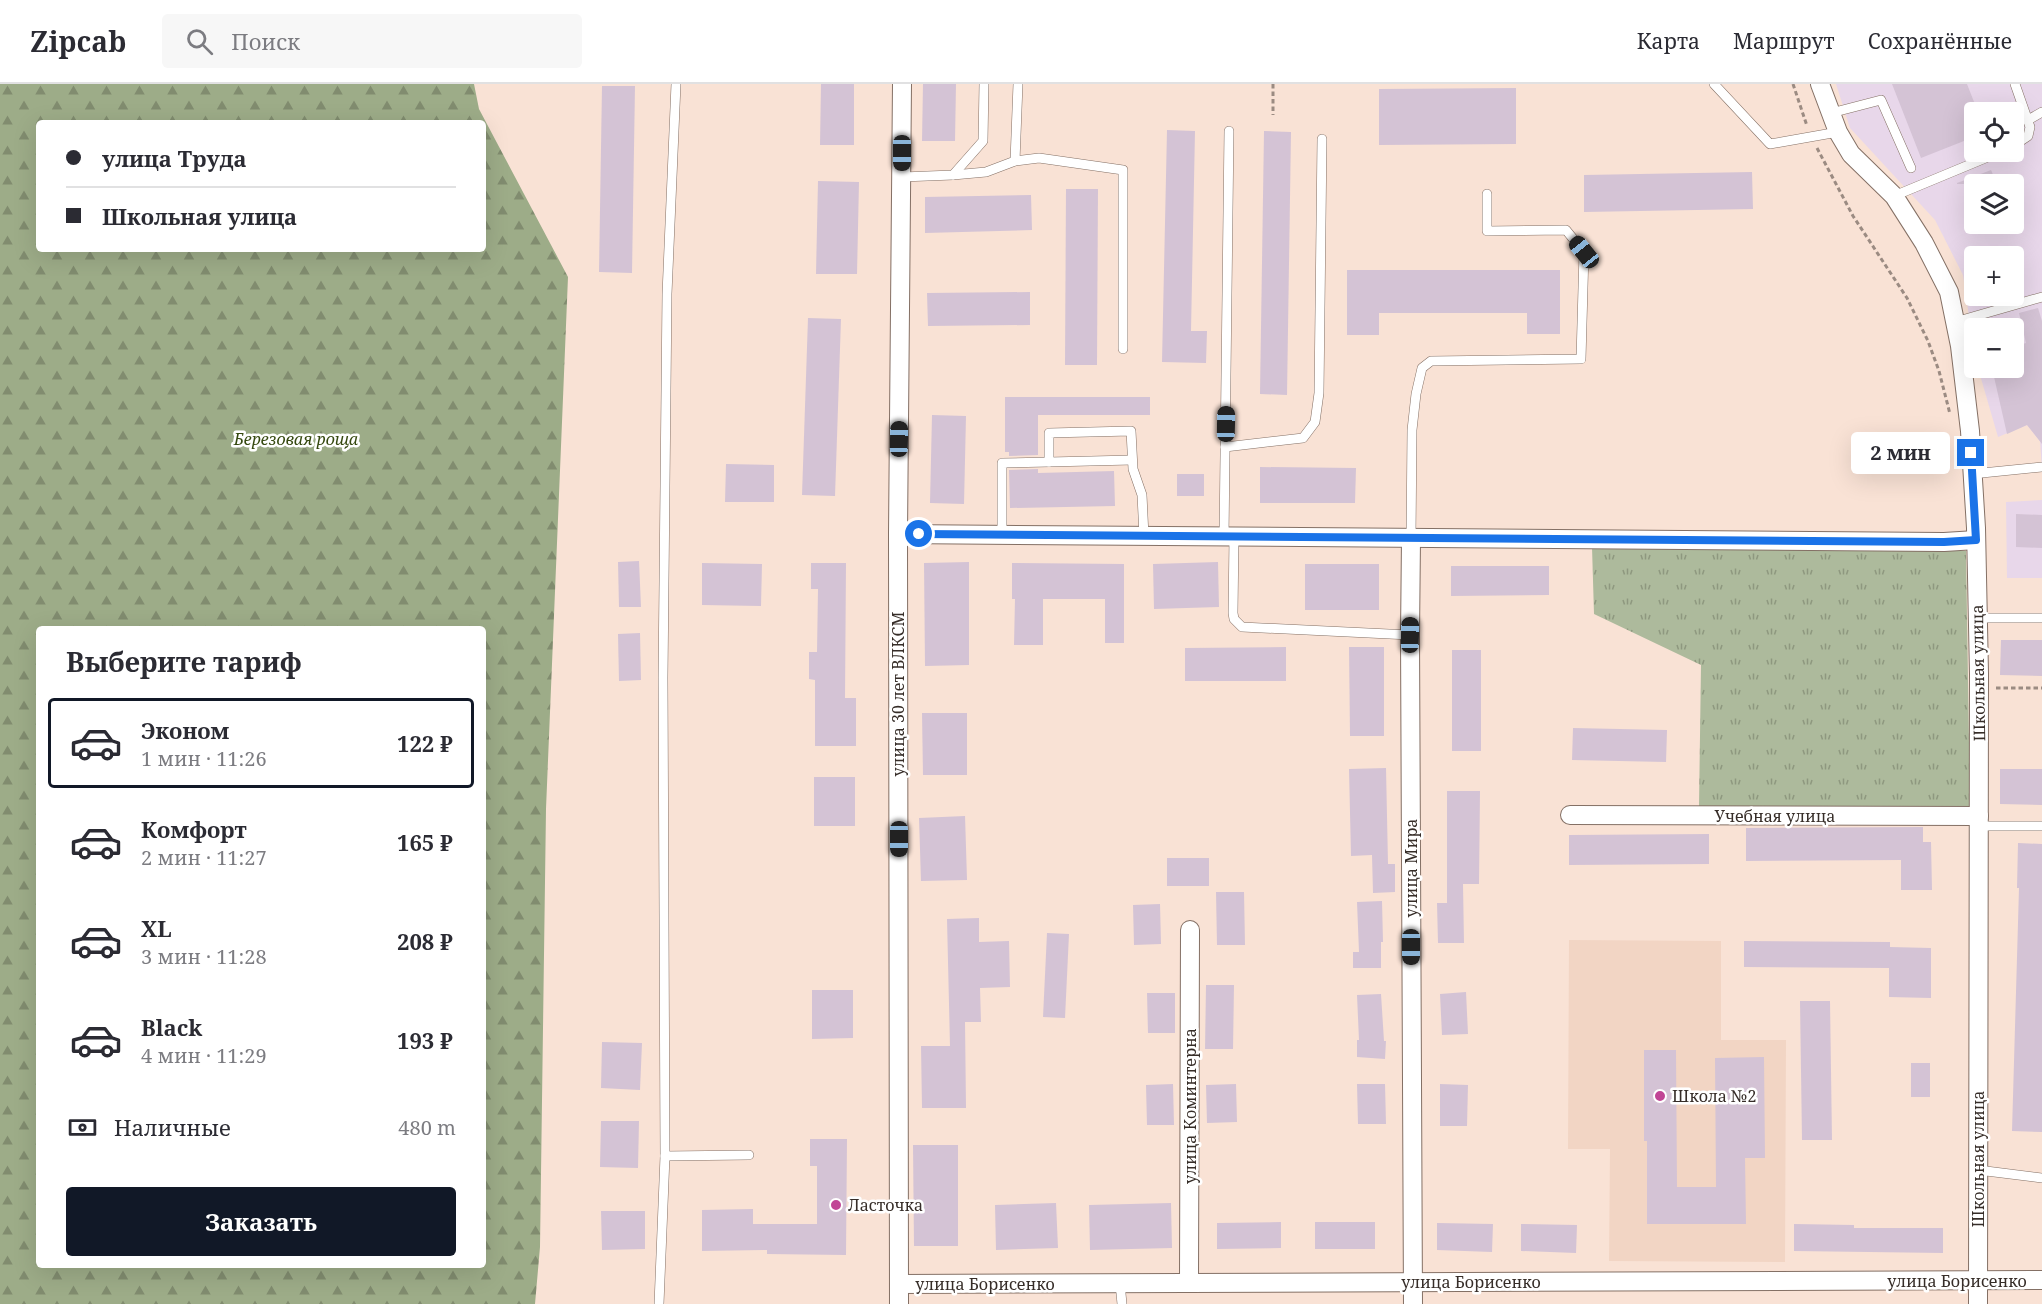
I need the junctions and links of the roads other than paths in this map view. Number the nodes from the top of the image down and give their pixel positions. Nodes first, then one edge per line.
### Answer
1 (676, 84) edge
2 (902, 84) edge
3 (984, 84) edge
4 (1018, 84) edge
5 (1714, 84) edge
6 (1820, 84) edge
7 (2015, 84) edge
8 (2042, 112) edge
9 (1831, 113) junction
10 (2028, 120) junction
11 (1229, 131) dead end
12 (1838, 132) junction
13 (1322, 139) dead end
14 (2024, 139) edge
15 (1015, 161) junction
16 (1976, 162) edge
17 (1911, 168) dead end
18 (953, 175) junction
19 (902, 177) junction
20 (1486, 194) dead end
21 (1894, 196) junction
22 (2042, 297) edge
23 (1955, 322) junction
24 (1123, 349) dead end
25 (1225, 447) junction
26 (1132, 460) junction
27 (1049, 462) junction
28 (2042, 467) edge
29 (1972, 474) junction
30 (898, 534) junction
31 (1002, 535) junction
32 (1144, 536) junction
33 (1229, 537) junction
34 (1411, 539) junction
35 (1976, 540) junction
36 (1978, 618) junction
37 (2042, 618) edge
38 (1410, 635) junction
39 (1570, 815) dead end
40 (1979, 821) junction
41 (2042, 826) edge
42 (1191, 930) dead end
43 (749, 1155) dead end
44 (665, 1156) junction
45 (1978, 1170) junction
46 (2042, 1178) edge
47 (2042, 1280) edge
48 (1977, 1281) junction
49 (1120, 1283) junction
50 (1190, 1283) junction
51 (1413, 1283) junction
52 (899, 1284) junction
53 (658, 1304) edge
54 (899, 1304) edge
55 (1122, 1304) edge
56 (1413, 1304) edge
57 (1978, 1304) edge

1 - 44 lane
2 - 19 street, улица 30 лет ВЛКСМ
3 - 18 lane
4 - 15 lane
5 - 12 lane
6 - 9 street, Школьная улица
7 - 10 lane
8 - 10 lane
9 - 12 street, Школьная улица
9 - 17 lane
10 - 14 lane
11 - 25 lane
12 - 21 street, Школьная улица
13 - 25 lane
15 - 18 lane
15 - 24 lane
16 - 21 lane
18 - 19 lane
19 - 30 street, улица 30 лет ВЛКСМ
20 - 34 lane
21 - 23 street, Школьная улица
22 - 23 lane
23 - 29 street, Школьная улица
25 - 33 lane
26 - 27 lane
26 - 27 lane
26 - 32 lane
27 - 31 lane
28 - 29 lane
29 - 35 street, Школьная улица
30 - 31 street
30 - 52 street, улица 30 лет ВЛКСМ
31 - 32 street
32 - 33 street
33 - 34 street
33 - 38 lane
34 - 35 street
34 - 38 street, улица Мира
35 - 36 street, Школьная улица
36 - 37 lane
36 - 40 street, Школьная улица
38 - 51 street, улица Мира
39 - 40 street, Учебная улица
40 - 41 lane
40 - 45 street, Школьная улица
42 - 50 street, улица Коминтерна
43 - 44 lane
44 - 53 lane
45 - 46 lane
45 - 48 street, Школьная улица
47 - 48 street, улица Борисенко
48 - 51 street, улица Борисенко
48 - 57 street, Школьная улица
49 - 50 street, улица Борисенко
49 - 52 street, улица Борисенко
49 - 55 lane
50 - 51 street, улица Борисенко
51 - 56 street, улица Мира
52 - 54 street, улица 30 лет ВЛКСМ

